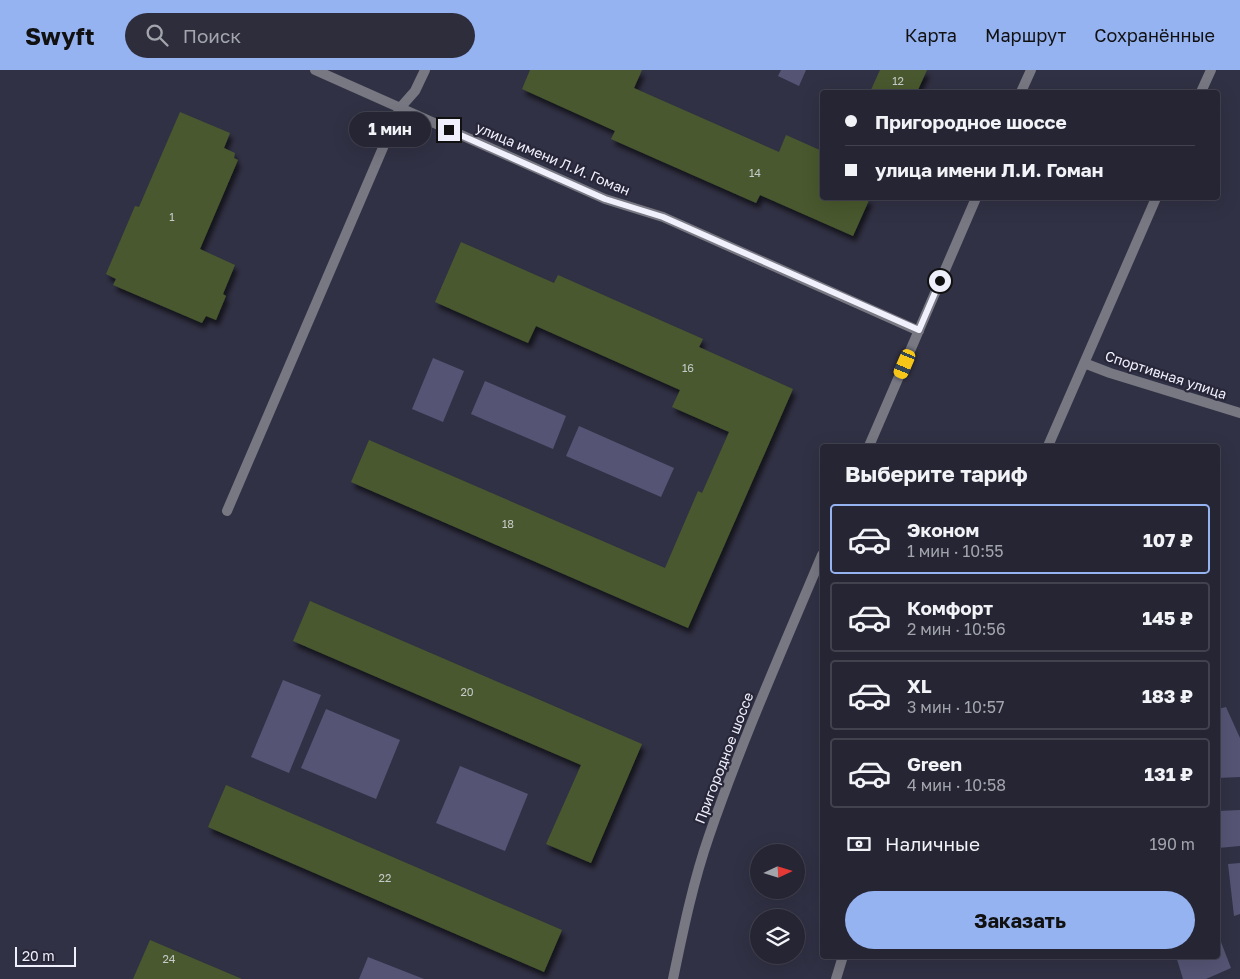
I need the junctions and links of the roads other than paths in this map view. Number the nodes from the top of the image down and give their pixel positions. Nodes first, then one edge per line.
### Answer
1 (315, 70) edge
2 (424, 70) edge
3 (1031, 70) edge
4 (1211, 70) edge
5 (1022, 90) edge
6 (1202, 90) edge
7 (400, 108) junction
8 (975, 200) edge
9 (1155, 200) edge
10 (919, 330) junction
11 (1084, 363) junction
12 (1240, 413) edge
13 (870, 444) edge
14 (1049, 444) edge
15 (227, 511) dead end
16 (820, 560) edge
17 (841, 959) edge
18 (673, 979) edge
19 (836, 979) edge

1 - 7 street, улица имени Л.И. Гоман
2 - 7 street
3 - 5 street
4 - 6 street
7 - 10 street, улица имени Л.И. Гоман
7 - 15 street
8 - 10 street
9 - 11 street
10 - 13 street
11 - 12 street, Спортивная улица
11 - 14 street
16 - 18 street, Пригородное шоссе
17 - 19 street

